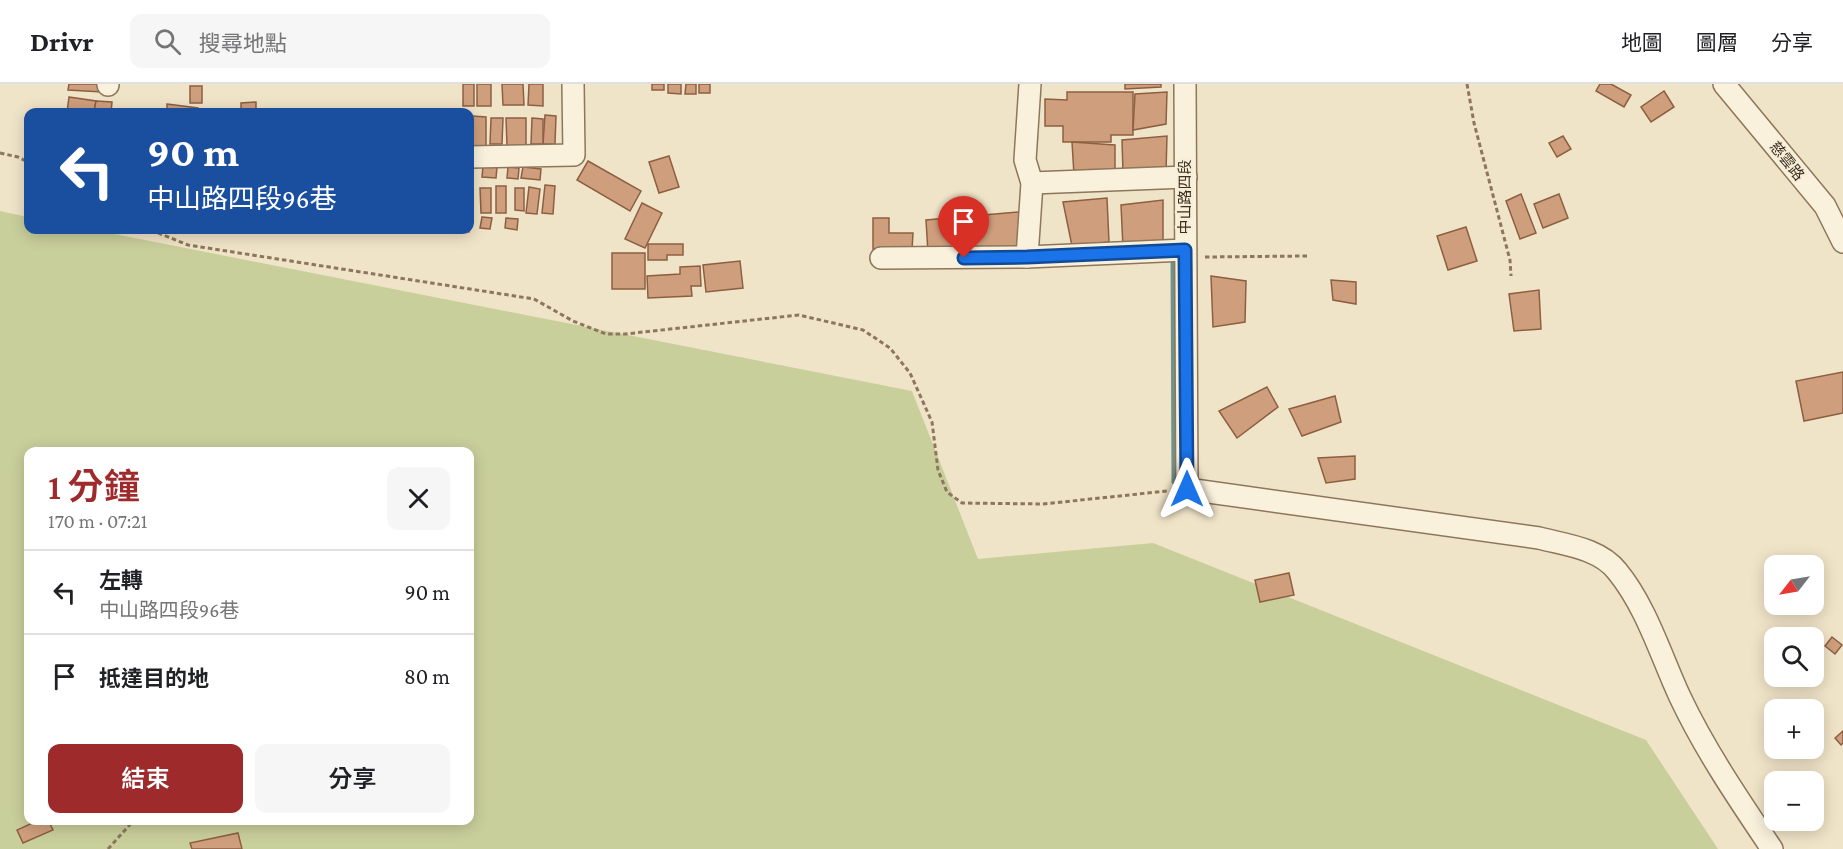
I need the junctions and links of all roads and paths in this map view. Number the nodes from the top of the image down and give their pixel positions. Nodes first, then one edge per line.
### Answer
1 (573, 84) edge
2 (1030, 84) edge
3 (1185, 84) edge
4 (1467, 84) edge
5 (1724, 84) edge
6 (0, 153) edge
7 (474, 157) edge
8 (24, 160) edge
9 (1186, 177) junction
10 (1032, 183) junction
11 (161, 234) edge
12 (1843, 242) edge
13 (1185, 253) junction
14 (1307, 256) dead end
15 (1027, 257) junction
16 (881, 258) dead end
17 (1511, 276) dead end
18 (1187, 489) junction
19 (130, 825) edge
20 (108, 849) edge
21 (1772, 849) edge

1 - 7 street
2 - 10 street
3 - 9 street, 中山路四段
4 - 17 path
5 - 12 street, 慈雲路
6 - 8 path
9 - 10 street
9 - 13 street, 中山路四段
10 - 15 street
11 - 18 path
13 - 14 path
13 - 15 street
13 - 18 street, 中山路四段
15 - 16 street
18 - 21 street
19 - 20 path

